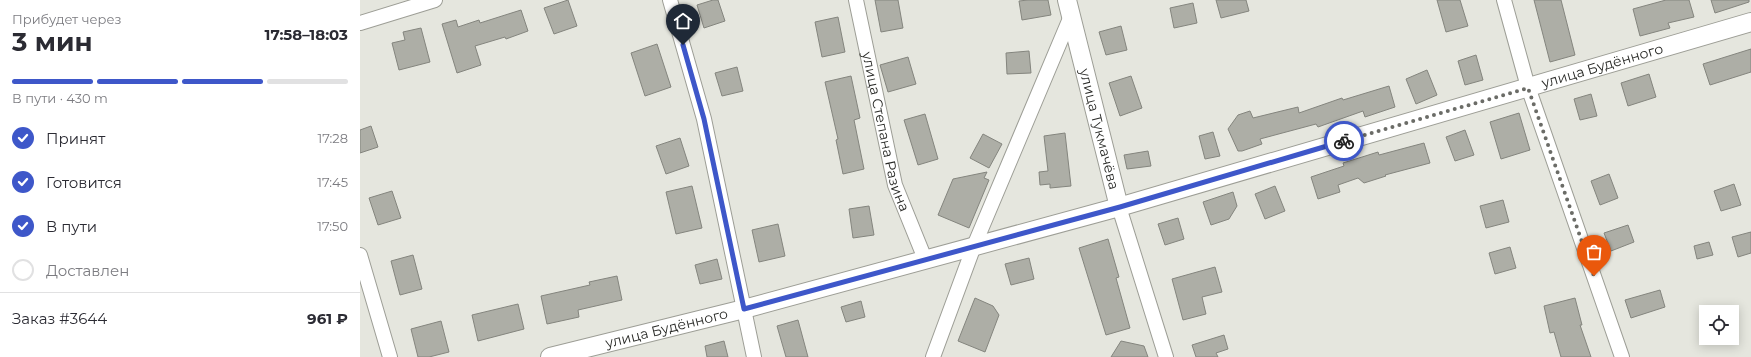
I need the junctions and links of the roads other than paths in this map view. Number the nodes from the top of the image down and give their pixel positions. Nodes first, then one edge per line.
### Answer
1 (435, 0) edge
2 (670, 0) edge
3 (856, 0) edge
4 (1504, 0) edge
5 (1069, 8) edge
6 (1751, 22) edge
7 (360, 23) edge
8 (1528, 88) junction
9 (1120, 207) junction
10 (974, 246) junction
11 (360, 255) edge
12 (925, 260) junction
13 (744, 309) junction
14 (390, 357) edge
15 (550, 357) edge
16 (754, 357) edge
17 (933, 357) edge
18 (1166, 357) edge
19 (1622, 357) edge

1 - 7 street
2 - 13 street
3 - 12 street, улица Степана Разина
4 - 8 street
5 - 9 street, улица Тукмачёва
5 - 10 street, улица Тукмачёва
6 - 8 street, улица Будённого
8 - 9 street, улица Будённого
8 - 19 street
9 - 10 street, улица Будённого
9 - 18 street, улица Тукмачёва
10 - 12 street, улица Будённого
10 - 17 street
11 - 14 street
12 - 13 street, улица Будённого
13 - 15 street, улица Будённого
13 - 16 street

